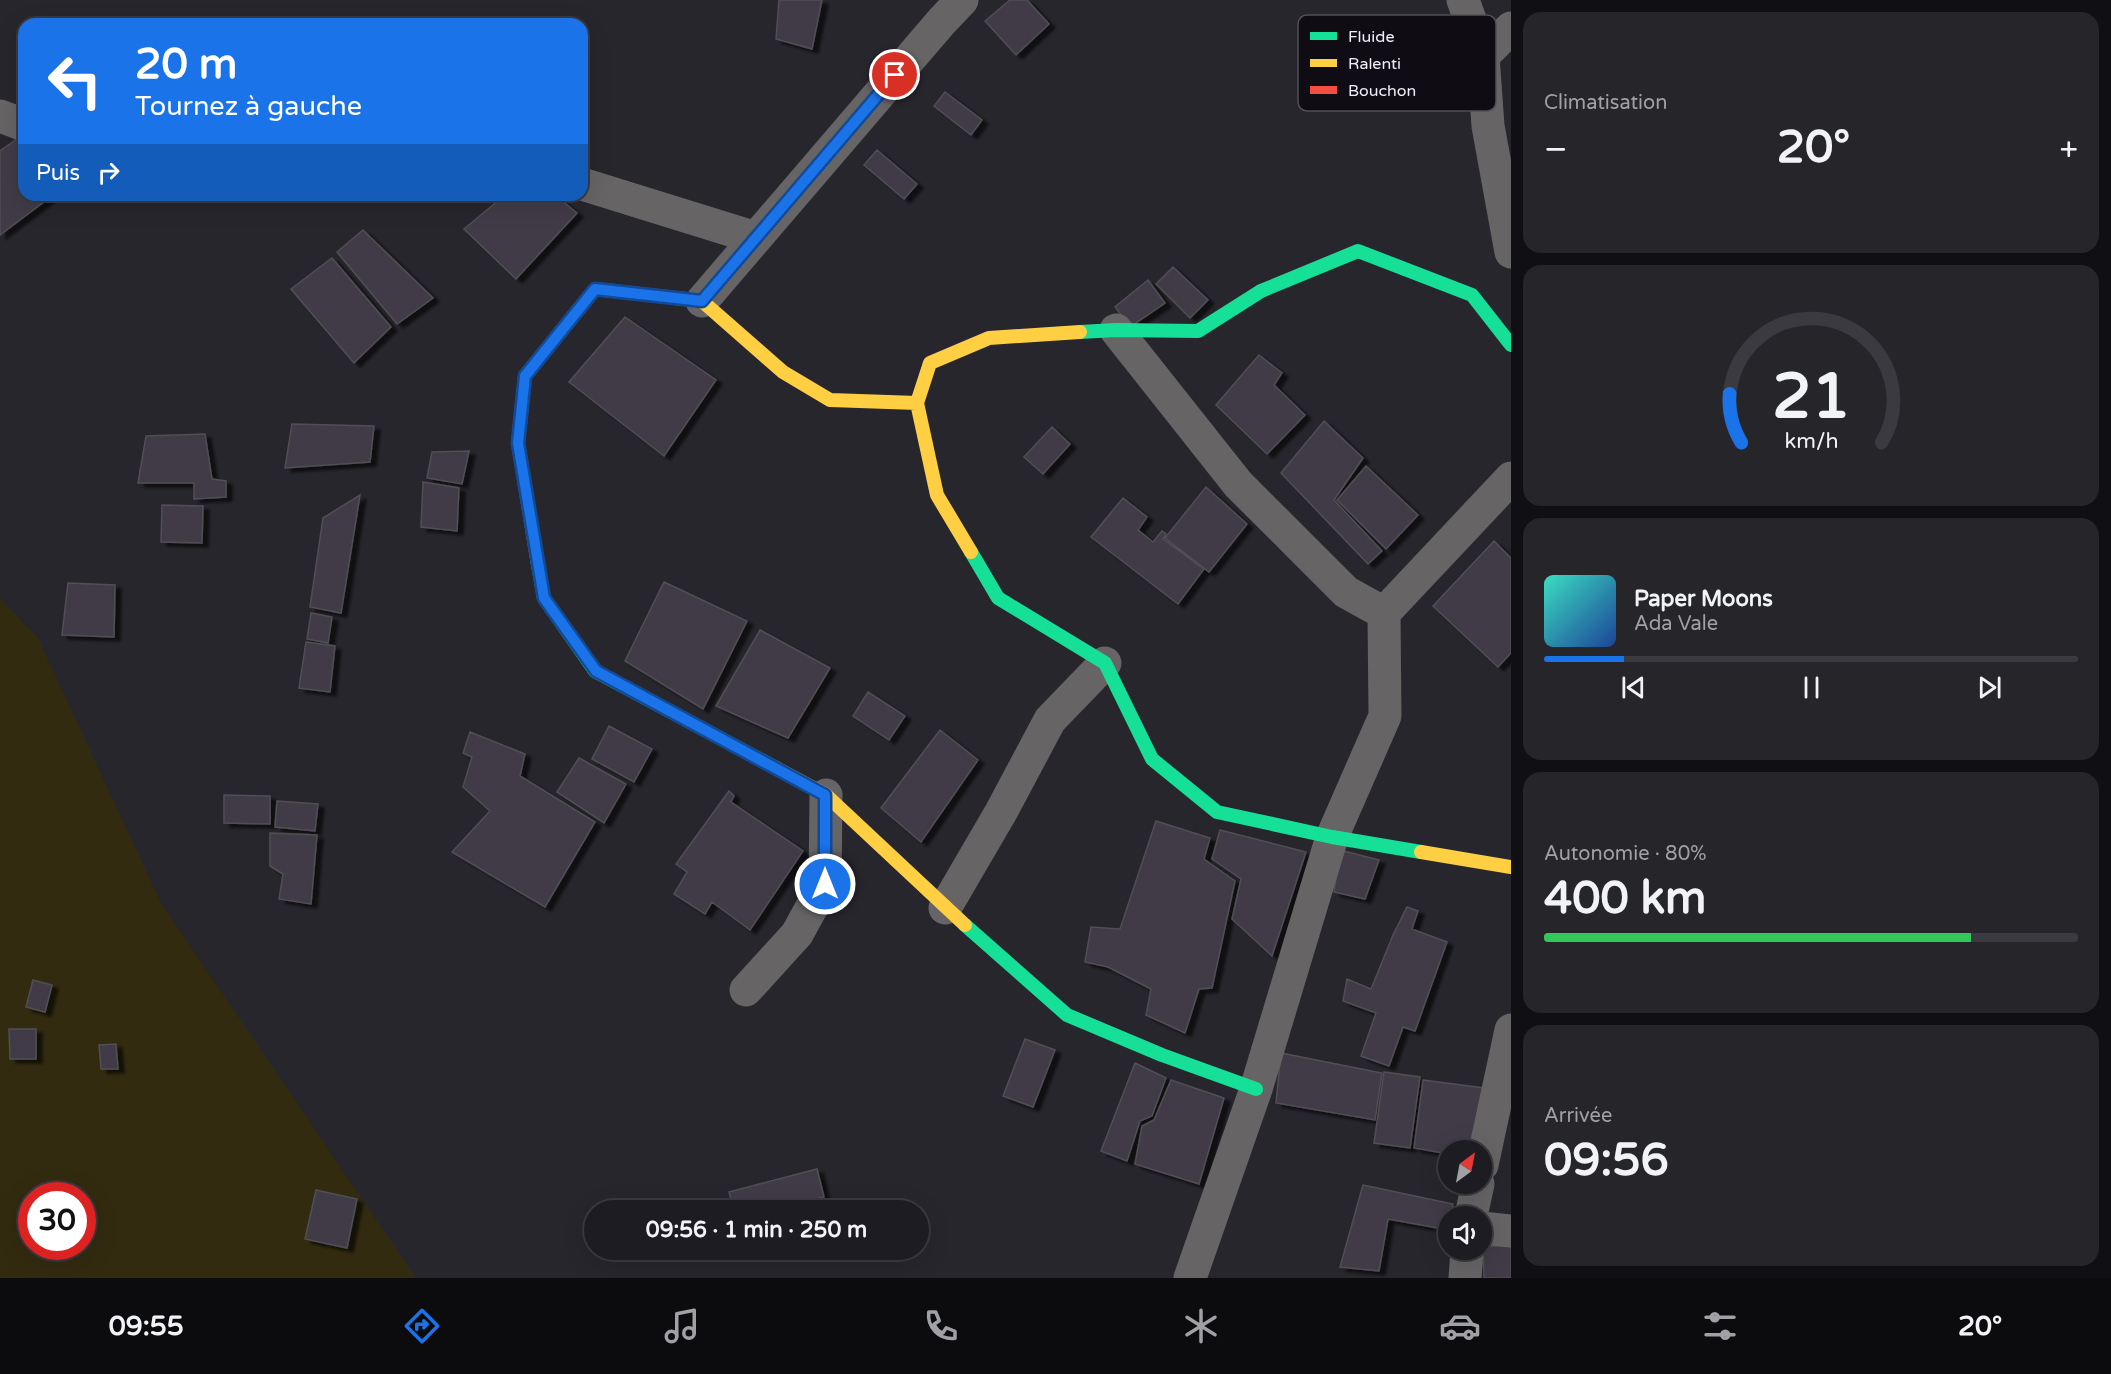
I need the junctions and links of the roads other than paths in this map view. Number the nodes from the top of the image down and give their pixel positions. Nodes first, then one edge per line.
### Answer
1 (962, 0) edge
2 (1463, 0) edge
3 (1468, 15) edge
4 (1511, 28) edge
5 (1496, 43) edge
6 (1487, 111) edge
7 (0, 116) edge
8 (18, 123) edge
9 (588, 186) edge
10 (756, 238) junction
11 (1511, 252) edge
12 (702, 301) junction
13 (1116, 330) junction
14 (1511, 345) edge
15 (917, 403) junction
16 (1511, 478) edge
17 (1384, 613) junction
18 (1105, 663) junction
19 (825, 795) junction
20 (1332, 837) junction
21 (1511, 867) edge
22 (945, 908) junction
23 (746, 990) dead end
24 (1511, 1030) edge
25 (1256, 1089) junction
26 (1488, 1140) edge
27 (1492, 1229) edge
28 (1511, 1231) edge
29 (1466, 1260) edge
30 (1190, 1278) edge
31 (1465, 1278) edge

1 - 10 street
2 - 3 street
4 - 5 street
6 - 11 street
7 - 8 street
9 - 10 street
10 - 12 street
12 - 15 street
12 - 19 street
13 - 14 street
13 - 15 street
13 - 17 street
15 - 18 street
16 - 17 street
17 - 20 street
18 - 20 street
18 - 22 street
19 - 22 street
19 - 23 street
20 - 21 street
20 - 25 street
22 - 25 street
24 - 26 street
25 - 30 street
27 - 28 street
29 - 31 street

